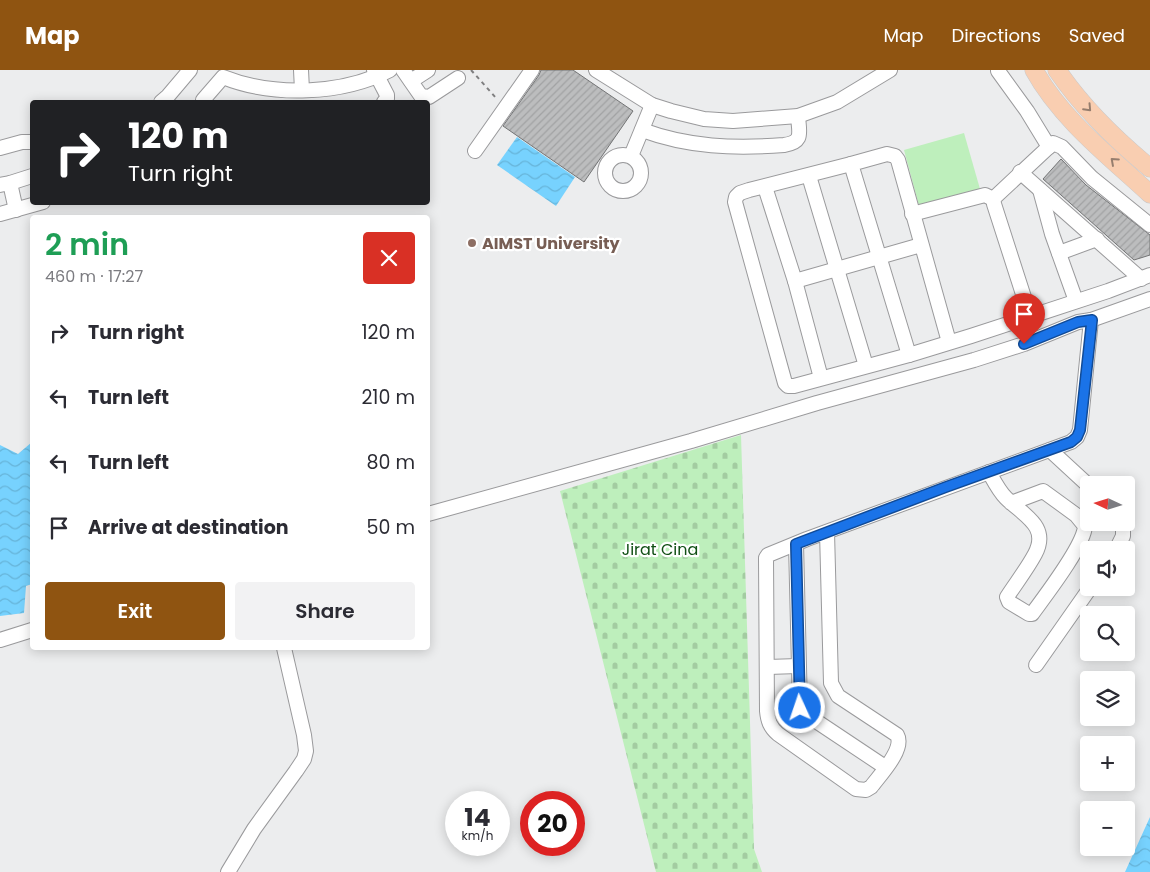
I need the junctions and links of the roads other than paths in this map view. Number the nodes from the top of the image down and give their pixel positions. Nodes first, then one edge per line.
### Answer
1 (190, 70) edge
2 (301, 70) edge
3 (390, 70) edge
4 (428, 70) edge
5 (532, 70) edge
6 (596, 70) edge
7 (890, 70) edge
8 (1034, 70) edge
9 (1057, 70) edge
10 (998, 71) dead end
11 (375, 73) edge
12 (227, 74) edge
13 (407, 75) edge
14 (458, 78) dead end
15 (302, 90) junction
16 (163, 100) edge
17 (206, 100) edge
18 (387, 100) edge
19 (652, 104) junction
20 (798, 116) junction
21 (642, 130) junction
22 (30, 142) edge
23 (1048, 146) junction
24 (0, 148) edge
25 (476, 151) dead end
26 (631, 156) dead end
27 (851, 164) junction
28 (1150, 168) edge
29 (1020, 172) junction
30 (809, 176) junction
31 (30, 177) edge
32 (5, 184) edge
33 (765, 187) junction
34 (1040, 190) junction
35 (1150, 194) edge
36 (993, 199) junction
37 (33, 205) edge
38 (16, 210) junction
39 (0, 214) edge
40 (912, 214) junction
41 (1150, 225) edge
42 (1097, 239) junction
43 (921, 245) junction
44 (1058, 253) junction
45 (881, 258) junction
46 (837, 270) junction
47 (1146, 277) edge
48 (795, 282) junction
49 (1150, 299) edge
50 (1074, 302) junction
51 (1030, 316) junction
52 (1085, 321) junction
53 (949, 342) junction
54 (909, 355) junction
55 (866, 366) junction
56 (821, 378) junction
57 (1050, 450) junction
58 (989, 472) junction
59 (1080, 478) edge
60 (1011, 503) junction
61 (430, 513) edge
62 (827, 532) junction
63 (796, 544) junction
64 (1084, 596) edge
65 (30, 631) edge
66 (0, 640) edge
67 (284, 650) edge
68 (768, 666) junction
69 (798, 666) junction
70 (1036, 666) dead end
71 (885, 767) junction
72 (228, 872) edge

1 - 16 street
2 - 15 street
3 - 11 street
4 - 13 street
5 - 25 street
6 - 19 street
7 - 20 street
35 -> 8 main road
9 -> 28 main road
10 - 23 street
11 - 15 street
11 - 18 street
12 - 15 street
12 - 17 street
13 - 14 street
19 - 20 street
19 - 21 street
20 - 21 street
21 - 26 street
22 - 24 street
23 - 29 street
23 - 41 street
27 - 30 street
27 - 40 street
27 - 45 street
29 - 34 street
29 - 36 street
30 - 33 street
30 - 46 street
31 - 32 street
32 - 38 street
33 - 48 street
33 - 56 street
34 - 42 street
34 - 44 street
36 - 40 street
36 - 51 street
37 - 38 street
38 - 39 street
40 - 43 street
42 - 44 street
42 - 47 street
43 - 45 street
43 - 53 street
44 - 50 street
45 - 46 street
45 - 54 street
46 - 48 street
46 - 55 street
47 - 50 street
48 - 56 street
49 - 52 street
50 - 51 street
50 - 52 street
51 - 53 street
52 - 57 street
52 - 61 street
53 - 54 street
54 - 55 street
55 - 56 street
57 - 58 street
57 - 59 street
58 - 60 street
58 - 62 street
60 - 60 street
62 - 63 street
62 - 71 street
63 - 68 street
63 - 69 street
64 - 70 street
65 - 66 street
67 - 72 street
68 - 69 street
68 - 71 street
69 - 71 street

